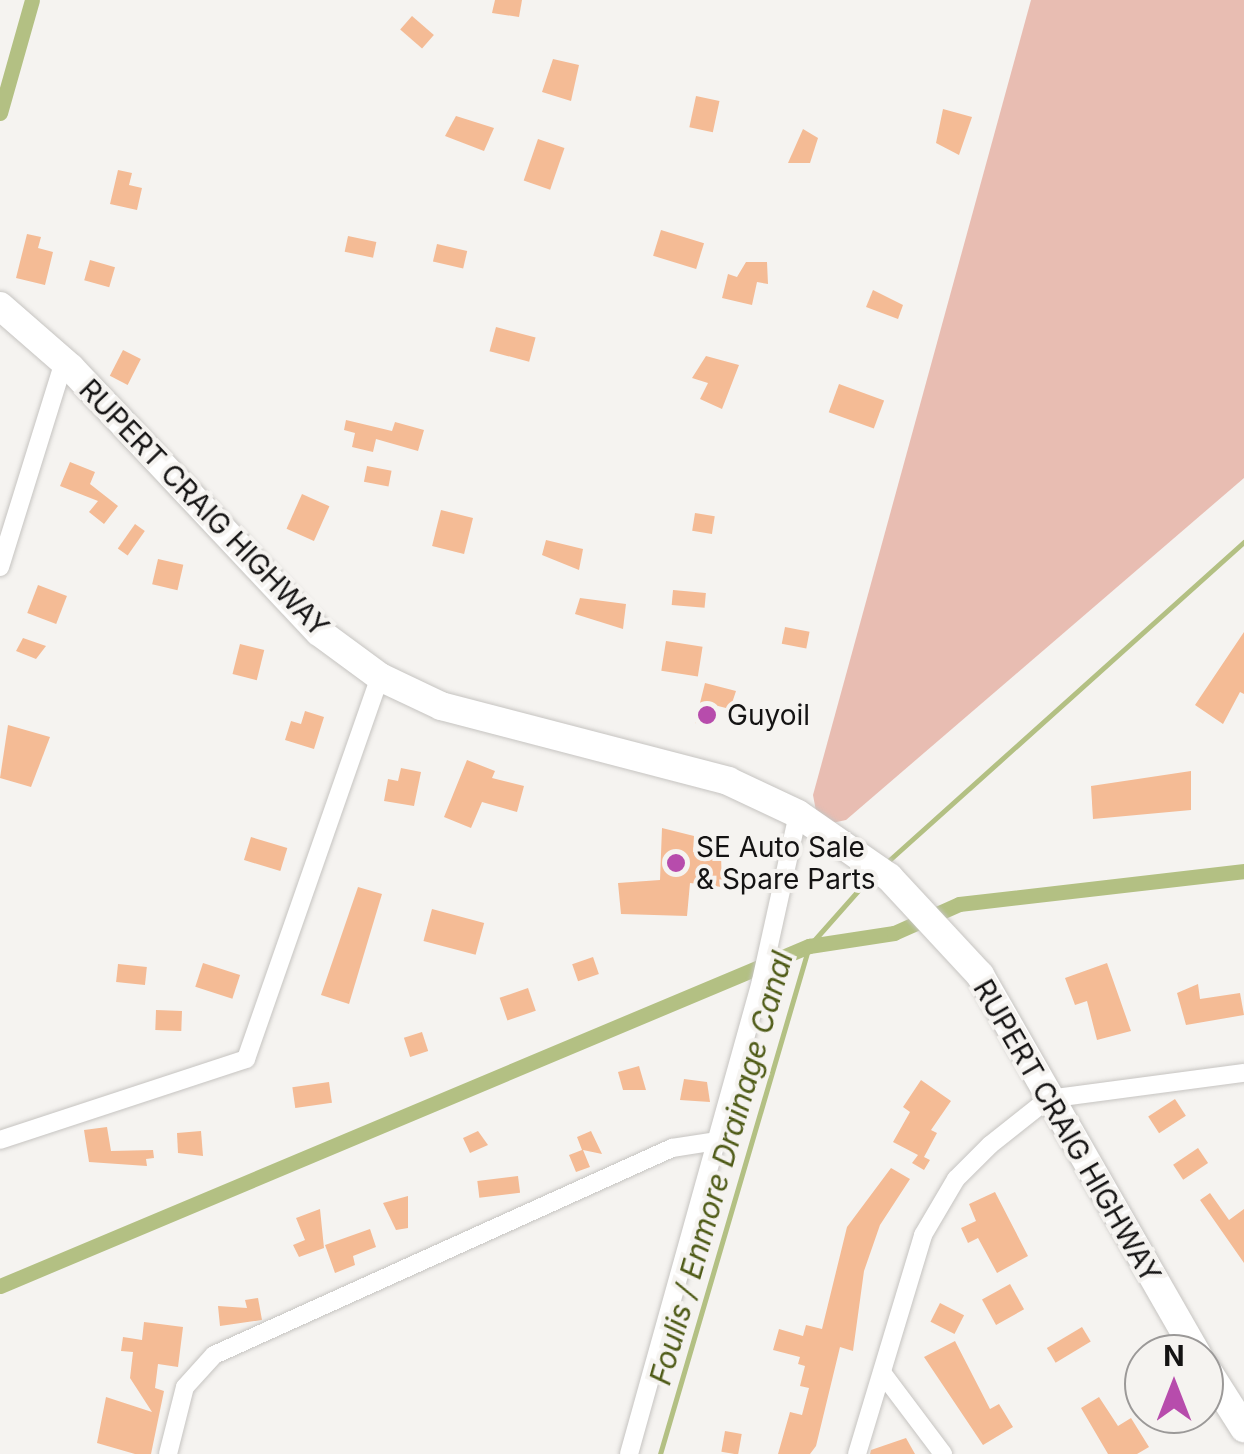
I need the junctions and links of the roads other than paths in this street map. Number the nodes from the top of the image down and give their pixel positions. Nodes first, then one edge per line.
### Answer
1 (0, 306) edge
2 (64, 362) junction
3 (0, 567) edge
4 (380, 677) junction
5 (798, 814) junction
6 (1244, 1072) edge
7 (1048, 1099) junction
8 (0, 1140) edge
9 (717, 1141) junction
10 (1185, 1334) edge
11 (883, 1374) junction
12 (1224, 1396) edge
13 (1244, 1428) edge
14 (168, 1454) edge
15 (630, 1454) edge
16 (858, 1454) edge
17 (943, 1454) edge

1 - 2 main road, RUPERT CRAIG HIGHWAY
2 - 3 street
2 - 4 main road, RUPERT CRAIG HIGHWAY
4 - 5 main road, RUPERT CRAIG HIGHWAY
4 - 8 street
5 - 7 main road, RUPERT CRAIG HIGHWAY
5 - 9 street
6 - 7 street
7 - 10 main road, RUPERT CRAIG HIGHWAY
7 - 11 street
9 - 14 street
9 - 15 street
11 - 16 street
11 - 17 street
12 - 13 main road

